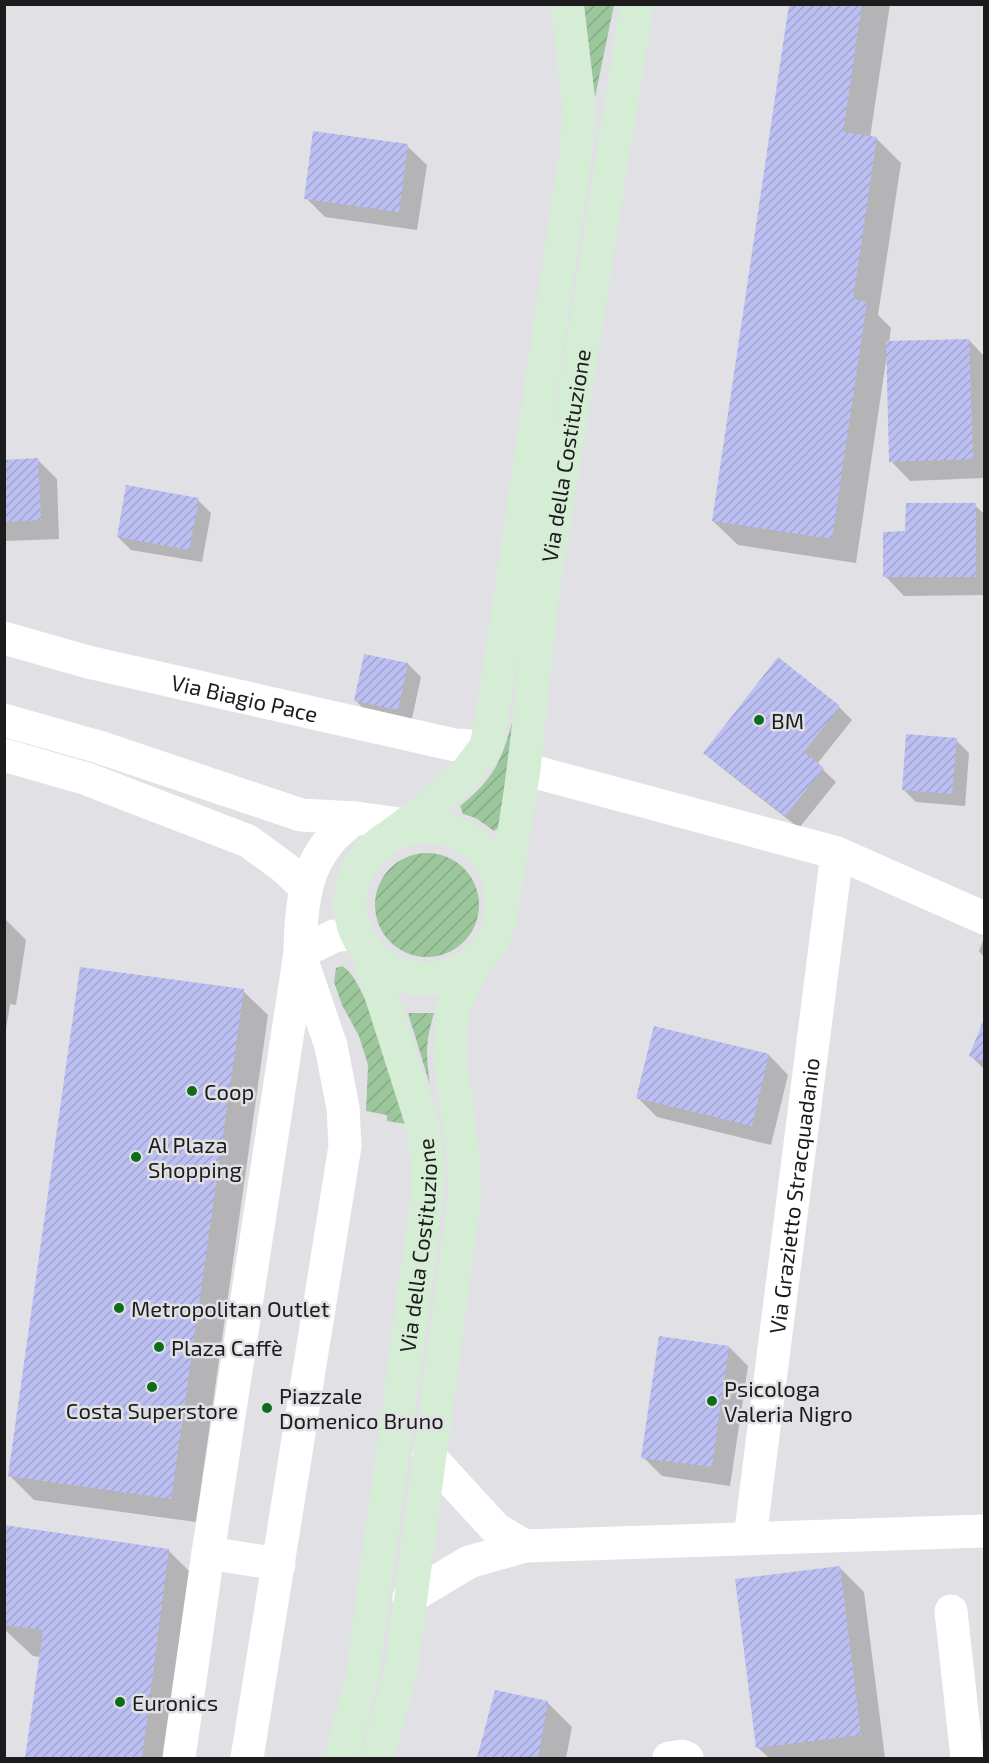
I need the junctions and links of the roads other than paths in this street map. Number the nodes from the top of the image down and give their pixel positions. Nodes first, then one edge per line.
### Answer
1 (567, 4) edge
2 (637, 4) edge
3 (4, 638) edge
4 (4, 720) edge
5 (486, 747) junction
6 (4, 755) edge
7 (524, 769) junction
8 (356, 818) junction
9 (403, 831) junction
10 (837, 854) junction
11 (304, 895) junction
12 (502, 907) junction
13 (984, 918) edge
14 (352, 940) junction
15 (300, 953) junction
16 (476, 961) junction
17 (429, 1456) junction
18 (984, 1531) edge
19 (750, 1538) junction
20 (525, 1546) junction
21 (208, 1553) junction
22 (279, 1564) junction
23 (410, 1598) junction
24 (951, 1611) dead end
25 (179, 1758) edge
26 (247, 1758) edge
27 (341, 1758) edge
28 (377, 1758) edge
29 (669, 1758) edge
30 (687, 1758) edge
31 (967, 1758) edge

1 - 5 main road, Via della Costituzione
2 - 7 main road, Via della Costituzione
3 - 5 street, Via Biagio Pace
4 - 8 street
5 - 9 main road, Via della Costituzione
6 - 11 street
7 - 10 street
7 - 12 main road, Via della Costituzione
8 - 9 street
8 - 11 street
9 - 12 main road
9 - 14 main road
10 - 13 street
10 - 19 street, Via Grazietto Stracquadanio
11 - 14 street
11 - 15 street
12 - 16 main road
14 - 15 street
14 - 16 main road
14 - 27 main road, Via della Costituzione
15 - 21 street
15 - 22 street
16 - 17 main road, Via della Costituzione
17 - 20 street
17 - 23 main road, Via della Costituzione
18 - 19 street
19 - 20 street
20 - 23 street
21 - 22 street
21 - 25 street
22 - 26 street
23 - 28 main road, Via della Costituzione
24 - 31 street
29 - 30 street

